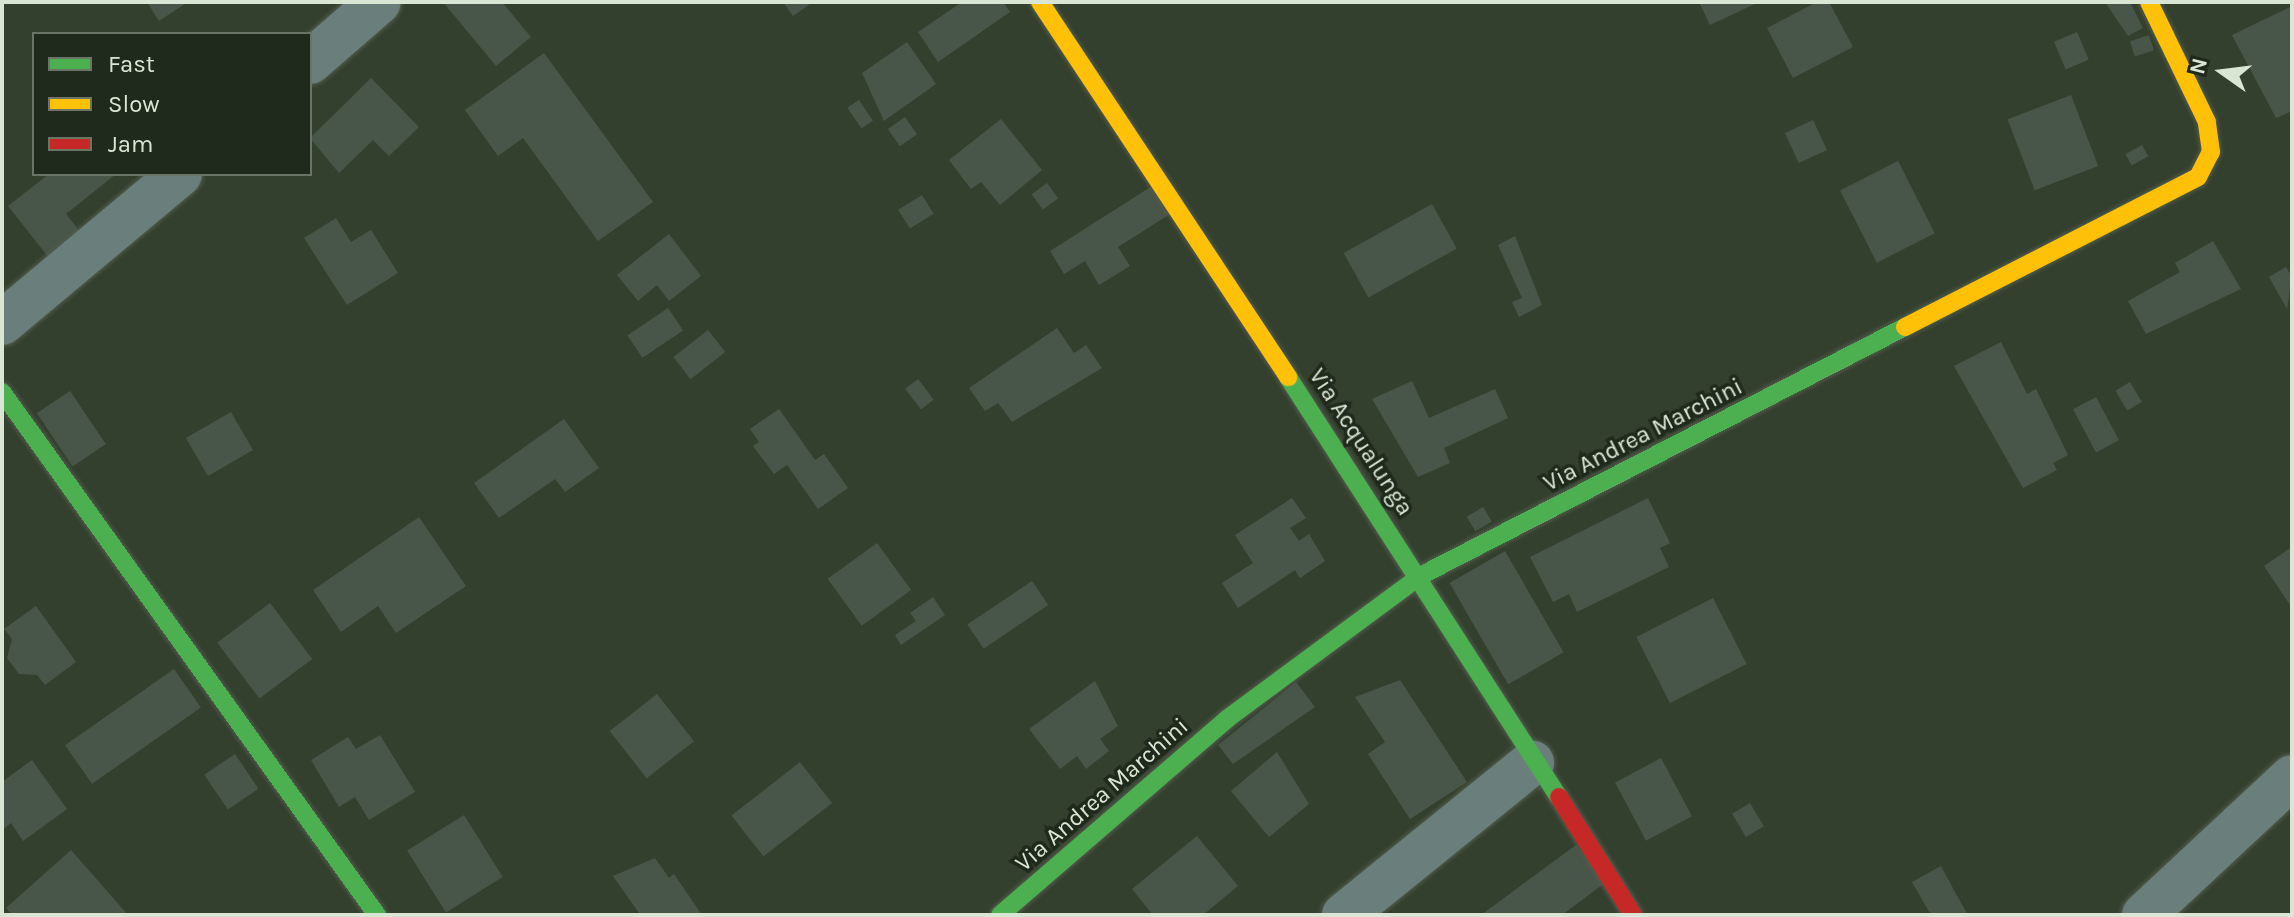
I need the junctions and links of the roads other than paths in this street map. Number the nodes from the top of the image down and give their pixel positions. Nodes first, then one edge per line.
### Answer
1 (379, 2) edge
2 (1040, 2) edge
3 (2149, 2) edge
4 (312, 60) edge
5 (178, 176) edge
6 (2, 323) edge
7 (2, 392) edge
8 (1420, 576) junction
9 (1532, 763) junction
10 (2292, 777) edge
11 (377, 915) edge
12 (1000, 915) edge
13 (1344, 915) edge
14 (1633, 915) edge
15 (2144, 915) edge

1 - 4 street
2 - 8 street, Via Acqualunga
3 - 8 street, Via Andrea Marchini
5 - 6 street
7 - 11 street
8 - 9 street, Via Acqualunga
8 - 12 street, Via Andrea Marchini
9 - 13 street
9 - 14 street, Via Acqualunga
10 - 15 street

